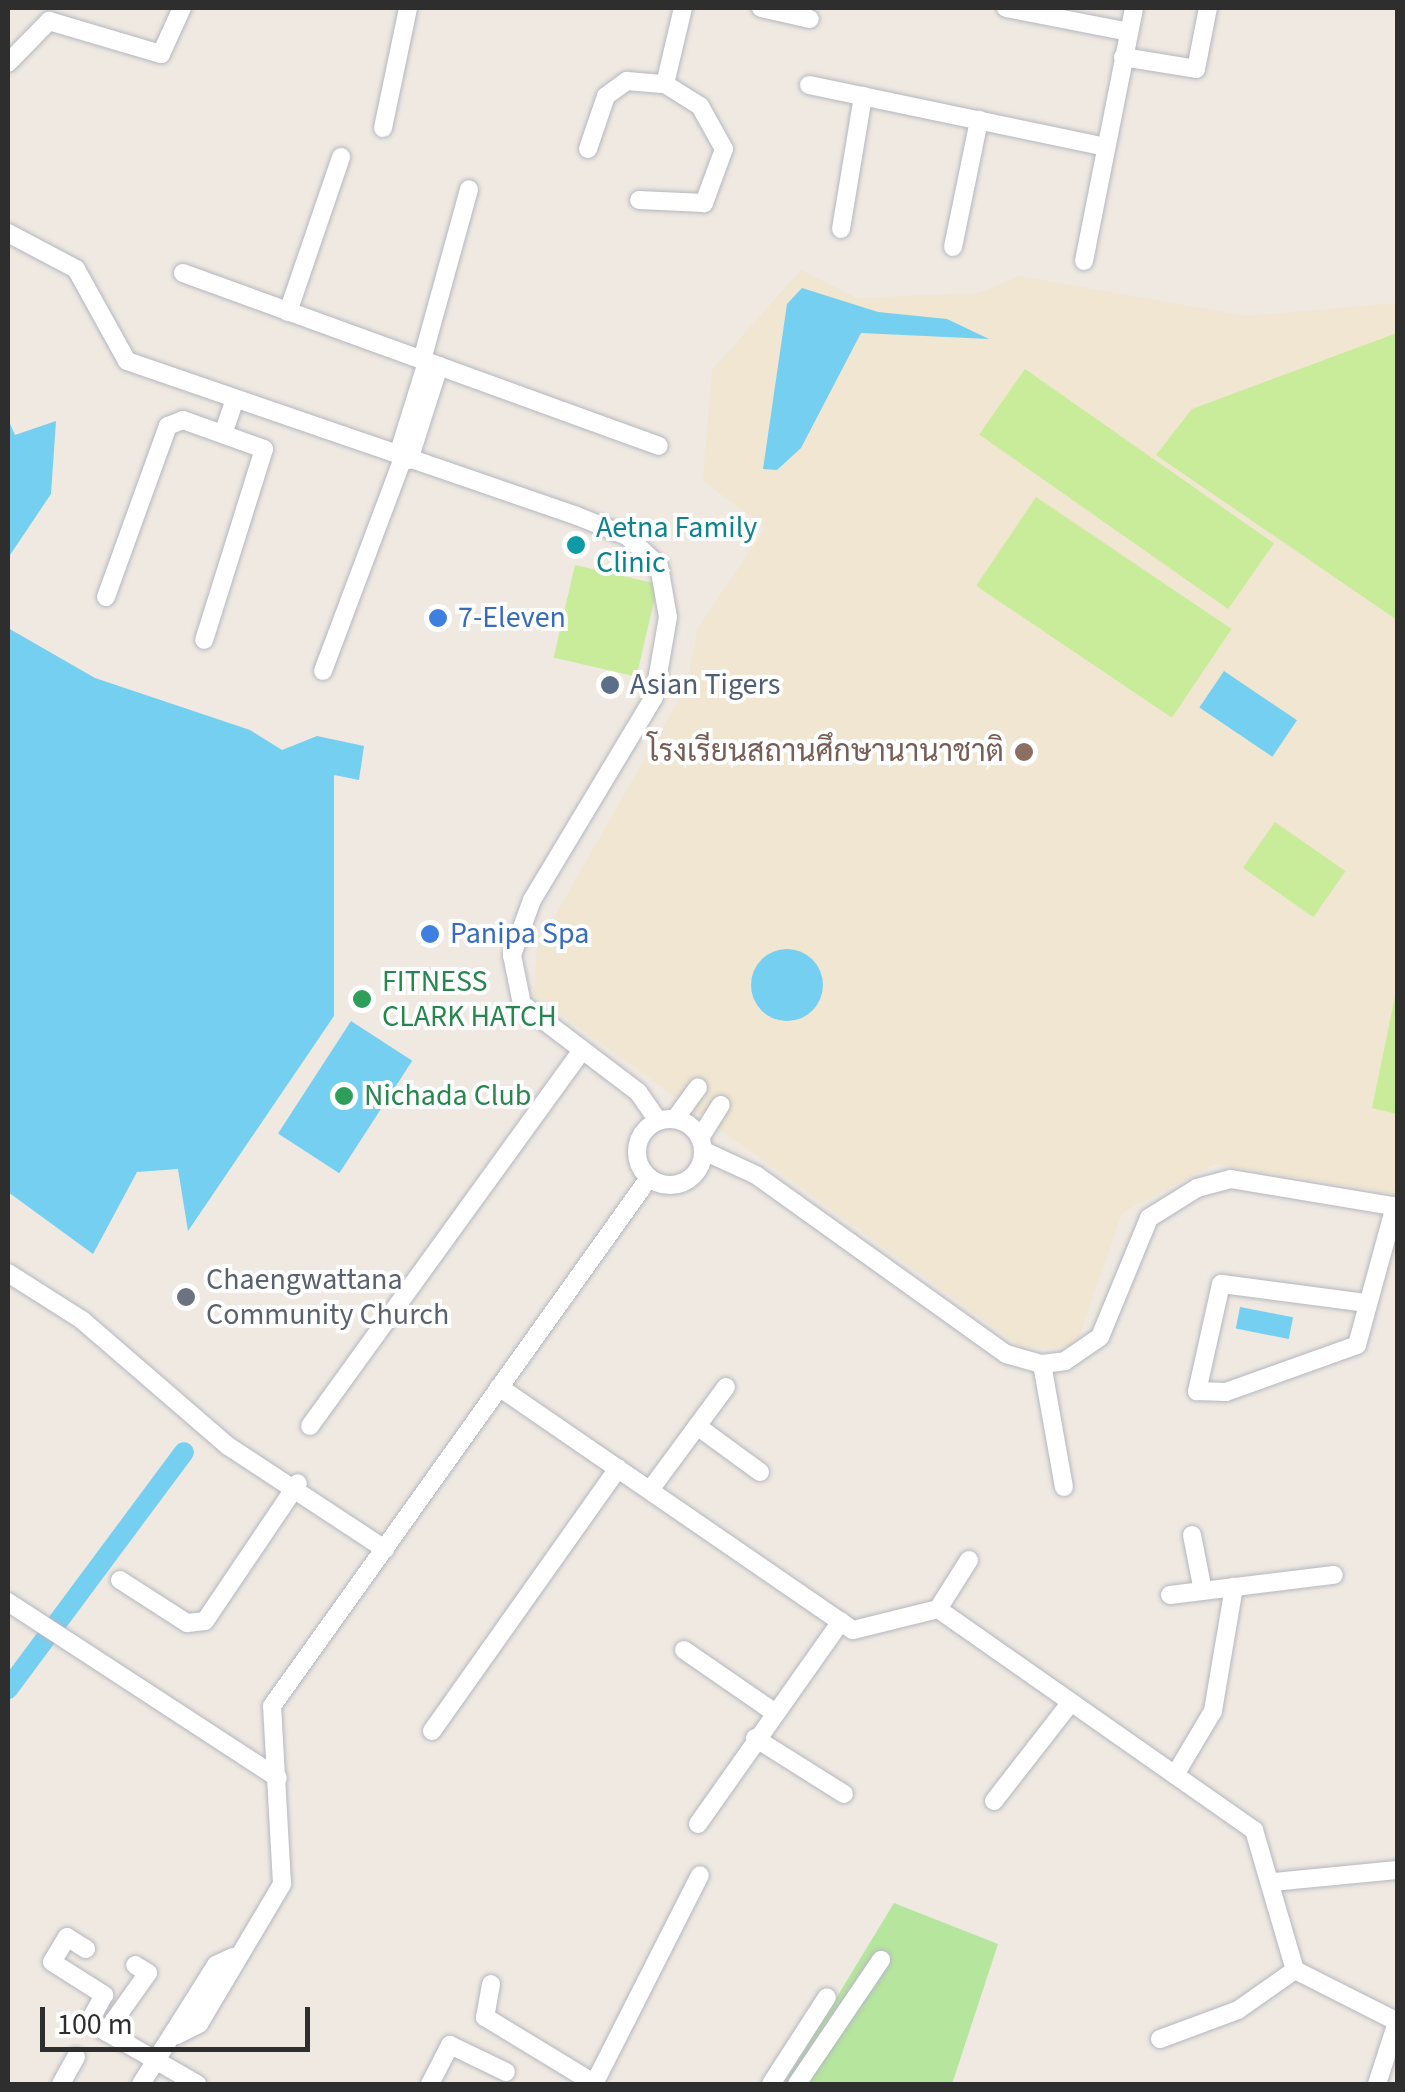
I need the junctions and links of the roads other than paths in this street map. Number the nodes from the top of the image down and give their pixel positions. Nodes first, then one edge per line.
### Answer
1 (182, 8) edge
2 (408, 8) edge
3 (683, 8) edge
4 (761, 8) edge
5 (1006, 8) edge
6 (1134, 8) edge
7 (1208, 8) edge
8 (810, 20) dead end
9 (1129, 32) junction
10 (1124, 57) junction
11 (8, 62) edge
12 (665, 84) junction
13 (809, 85) dead end
14 (863, 96) junction
15 (979, 120) junction
16 (384, 128) dead end
17 (1106, 146) junction
18 (588, 149) dead end
19 (342, 156) dead end
20 (469, 189) dead end
21 (639, 200) dead end
22 (841, 229) dead end
23 (8, 233) edge
24 (952, 247) dead end
25 (1084, 261) dead end
26 (183, 273) dead end
27 (288, 312) junction
28 (430, 363) junction
29 (235, 399) junction
30 (222, 434) junction
31 (659, 446) dead end
32 (403, 458) junction
33 (106, 597) dead end
34 (204, 640) dead end
35 (323, 672) dead end
36 (582, 1050) junction
37 (698, 1088) dead end
38 (722, 1105) dead end
39 (666, 1120) junction
40 (702, 1145) junction
41 (648, 1178) junction
42 (1396, 1206) edge
43 (8, 1273) edge
44 (1366, 1303) junction
45 (1042, 1364) junction
46 (499, 1387) junction
47 (726, 1387) dead end
48 (310, 1426) dead end
49 (697, 1426) junction
50 (618, 1468) junction
51 (760, 1472) dead end
52 (296, 1487) junction
53 (1064, 1488) dead end
54 (650, 1490) junction
55 (1192, 1535) dead end
56 (385, 1549) junction
57 (969, 1560) dead end
58 (1334, 1575) dead end
59 (120, 1580) dead end
60 (1234, 1588) junction
61 (1203, 1591) junction
62 (1170, 1595) dead end
63 (10, 1604) edge
64 (938, 1610) junction
65 (841, 1621) junction
66 (684, 1650) dead end
67 (1070, 1702) junction
68 (774, 1712) junction
69 (432, 1731) dead end
70 (755, 1738) junction
71 (1175, 1775) junction
72 (278, 1778) junction
73 (844, 1794) dead end
74 (994, 1801) dead end
75 (698, 1824) dead end
76 (1398, 1870) edge
77 (700, 1875) dead end
78 (1273, 1882) junction
79 (86, 1949) dead end
80 (880, 1960) dead end
81 (135, 1965) dead end
82 (1295, 1970) junction
83 (491, 1984) dead end
84 (827, 1997) dead end
85 (1397, 2022) edge
86 (106, 2032) junction
87 (1160, 2040) dead end
88 (76, 2057) dead end
89 (156, 2064) junction
90 (506, 2072) dead end
91 (62, 2084) edge
92 (141, 2084) edge
93 (197, 2084) edge
94 (430, 2084) edge
95 (594, 2084) edge
96 (771, 2084) edge
97 (797, 2084) edge
98 (1376, 2084) edge

1 - 11 street
2 - 16 street
3 - 12 street
4 - 8 street
5 - 9 street
6 - 9 street
7 - 10 street
9 - 10 street
10 - 17 street
12 - 18 street
12 - 21 street
13 - 14 street
14 - 15 street
14 - 22 street
15 - 17 street
15 - 24 street
17 - 25 street
19 - 27 street
20 - 28 street
23 - 29 street
26 - 27 street
27 - 28 street
28 - 31 street
28 - 32 street
29 - 30 street
29 - 32 street
30 - 33 street
30 - 34 street
32 - 35 street
32 - 36 street
36 - 39 street
36 - 48 street
37 - 39 street
38 - 40 street
39 - 40 street
39 - 41 street
40 - 41 street
40 - 45 street
41 - 46 street
42 - 44 street
42 - 45 street
43 - 52 street
44 - 44 street
45 - 53 street
46 - 50 street
46 - 56 street
47 - 49 street
49 - 51 street
49 - 54 street
50 - 54 street
50 - 69 street
52 - 56 street
52 - 59 street
54 - 65 street
55 - 61 street
56 - 72 street
57 - 64 street
58 - 60 street
60 - 61 street
60 - 71 street
61 - 62 street
63 - 72 street
64 - 65 street
64 - 67 street
65 - 68 street
66 - 68 street
67 - 71 street
67 - 74 street
68 - 70 street
70 - 73 street
70 - 75 street
71 - 78 street
72 - 89 street
76 - 78 street
77 - 95 street
78 - 82 street
79 - 86 street
80 - 97 street
81 - 86 street
82 - 85 street
82 - 87 street
83 - 95 street
84 - 96 street
85 - 98 street
86 - 89 street
88 - 91 street
89 - 92 street
89 - 93 street
90 - 94 street

